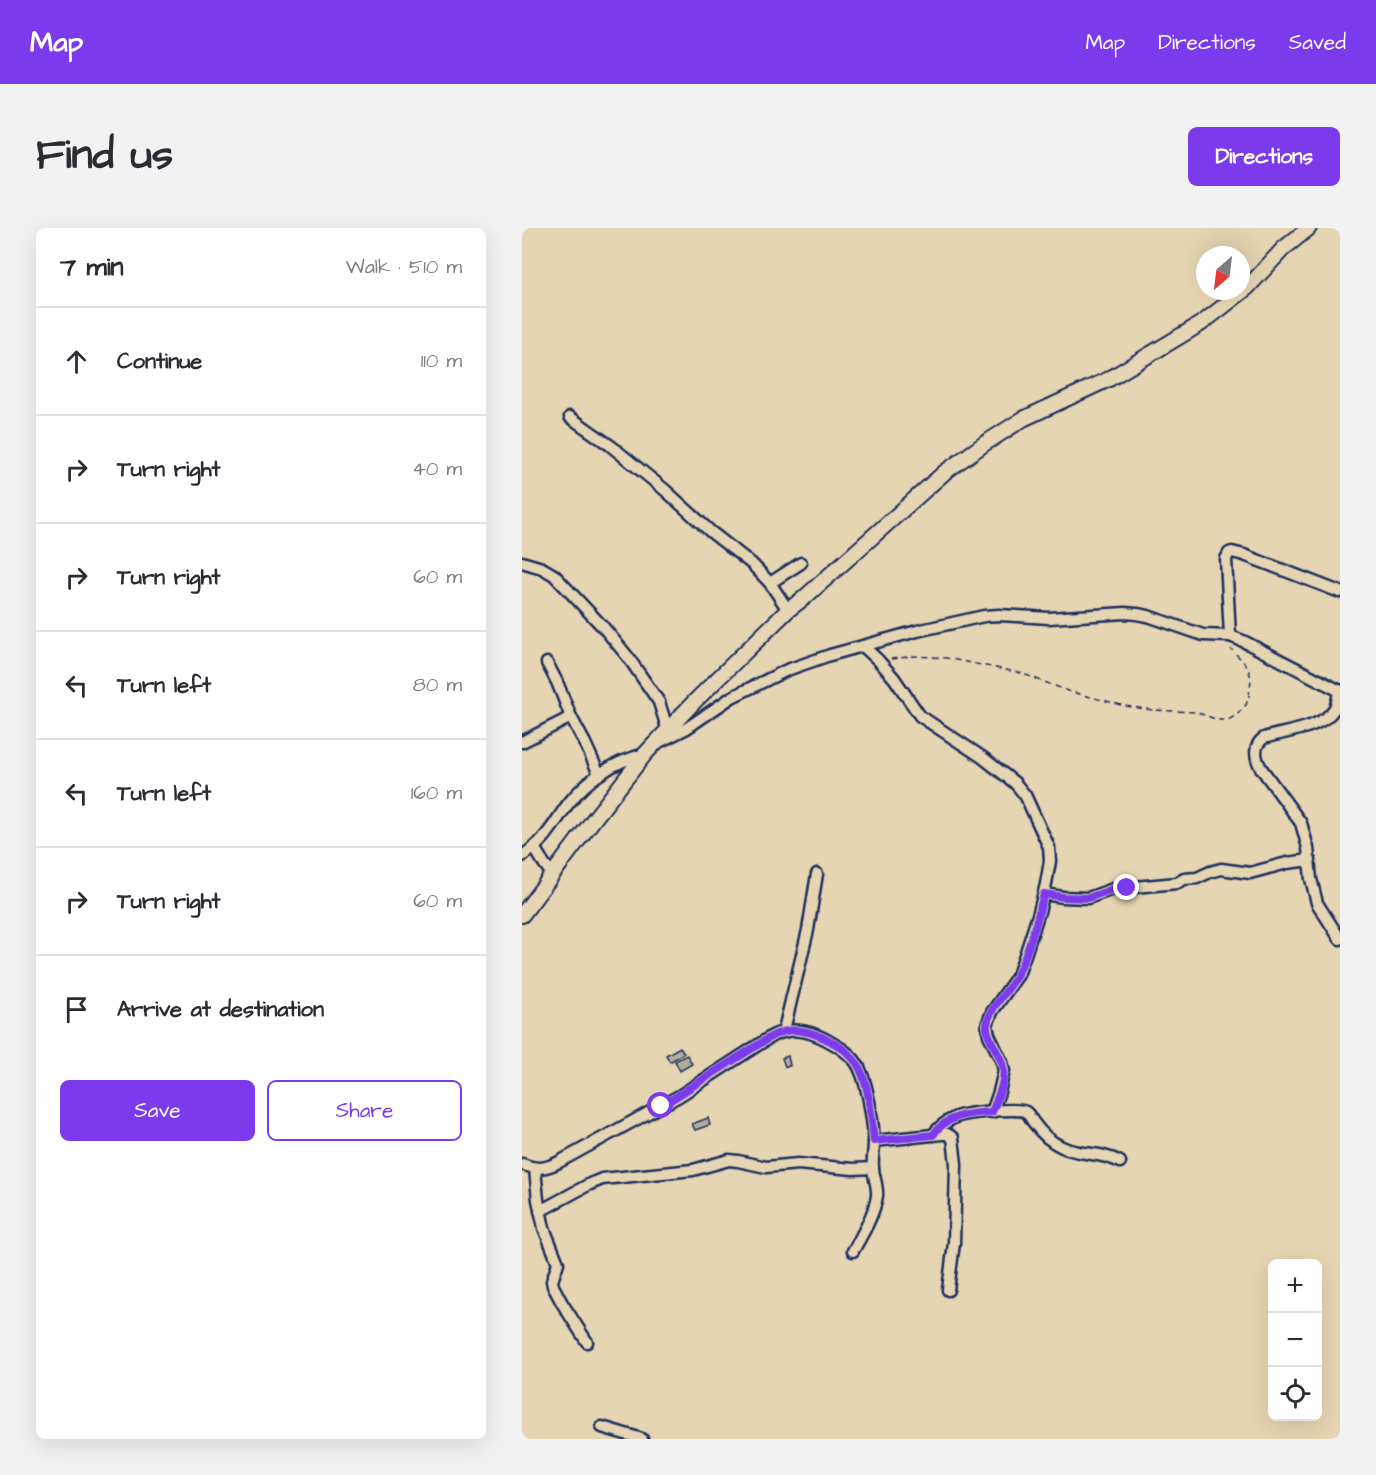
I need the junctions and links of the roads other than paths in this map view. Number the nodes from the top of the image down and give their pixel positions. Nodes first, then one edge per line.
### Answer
1 (1309, 228) edge
2 (570, 417) dead end
3 (522, 562) edge
4 (801, 563) dead end
5 (770, 583) junction
6 (1340, 591) edge
7 (788, 610) junction
8 (1230, 636) junction
9 (863, 646) junction
10 (547, 663) dead end
11 (1339, 691) edge
12 (571, 717) junction
13 (668, 731) junction
14 (522, 742) edge
15 (650, 749) junction
16 (599, 774) junction
17 (534, 847) junction
18 (522, 855) edge
19 (1310, 860) junction
20 (552, 874) junction
21 (817, 874) dead end
22 (1044, 894) junction
23 (522, 915) edge
24 (1340, 939) edge
25 (784, 1030) junction
26 (992, 1112) junction
27 (933, 1135) junction
28 (874, 1141) junction
29 (1120, 1161) dead end
30 (522, 1164) edge
31 (873, 1168) junction
32 (535, 1169) junction
33 (540, 1211) junction
34 (853, 1251) dead end
35 (948, 1290) dead end
36 (587, 1342) dead end
37 (602, 1427) dead end
38 (642, 1439) edge

1 - 7 street
2 - 5 street
3 - 13 street
4 - 5 street
5 - 7 street
6 - 8 street
7 - 13 street
8 - 9 street
8 - 11 street
9 - 15 street
9 - 22 street
10 - 12 street
11 - 19 street
12 - 14 street
12 - 16 street
13 - 15 street
15 - 16 street
15 - 20 street
16 - 17 street
17 - 18 street
17 - 20 street
19 - 22 street
19 - 24 street
20 - 23 street
21 - 25 street
22 - 26 street
25 - 28 street
25 - 32 street
26 - 27 street
26 - 29 street
27 - 28 street
27 - 35 street
28 - 31 street
30 - 32 street
31 - 33 street
31 - 34 street
32 - 33 street
33 - 36 street
37 - 38 street

